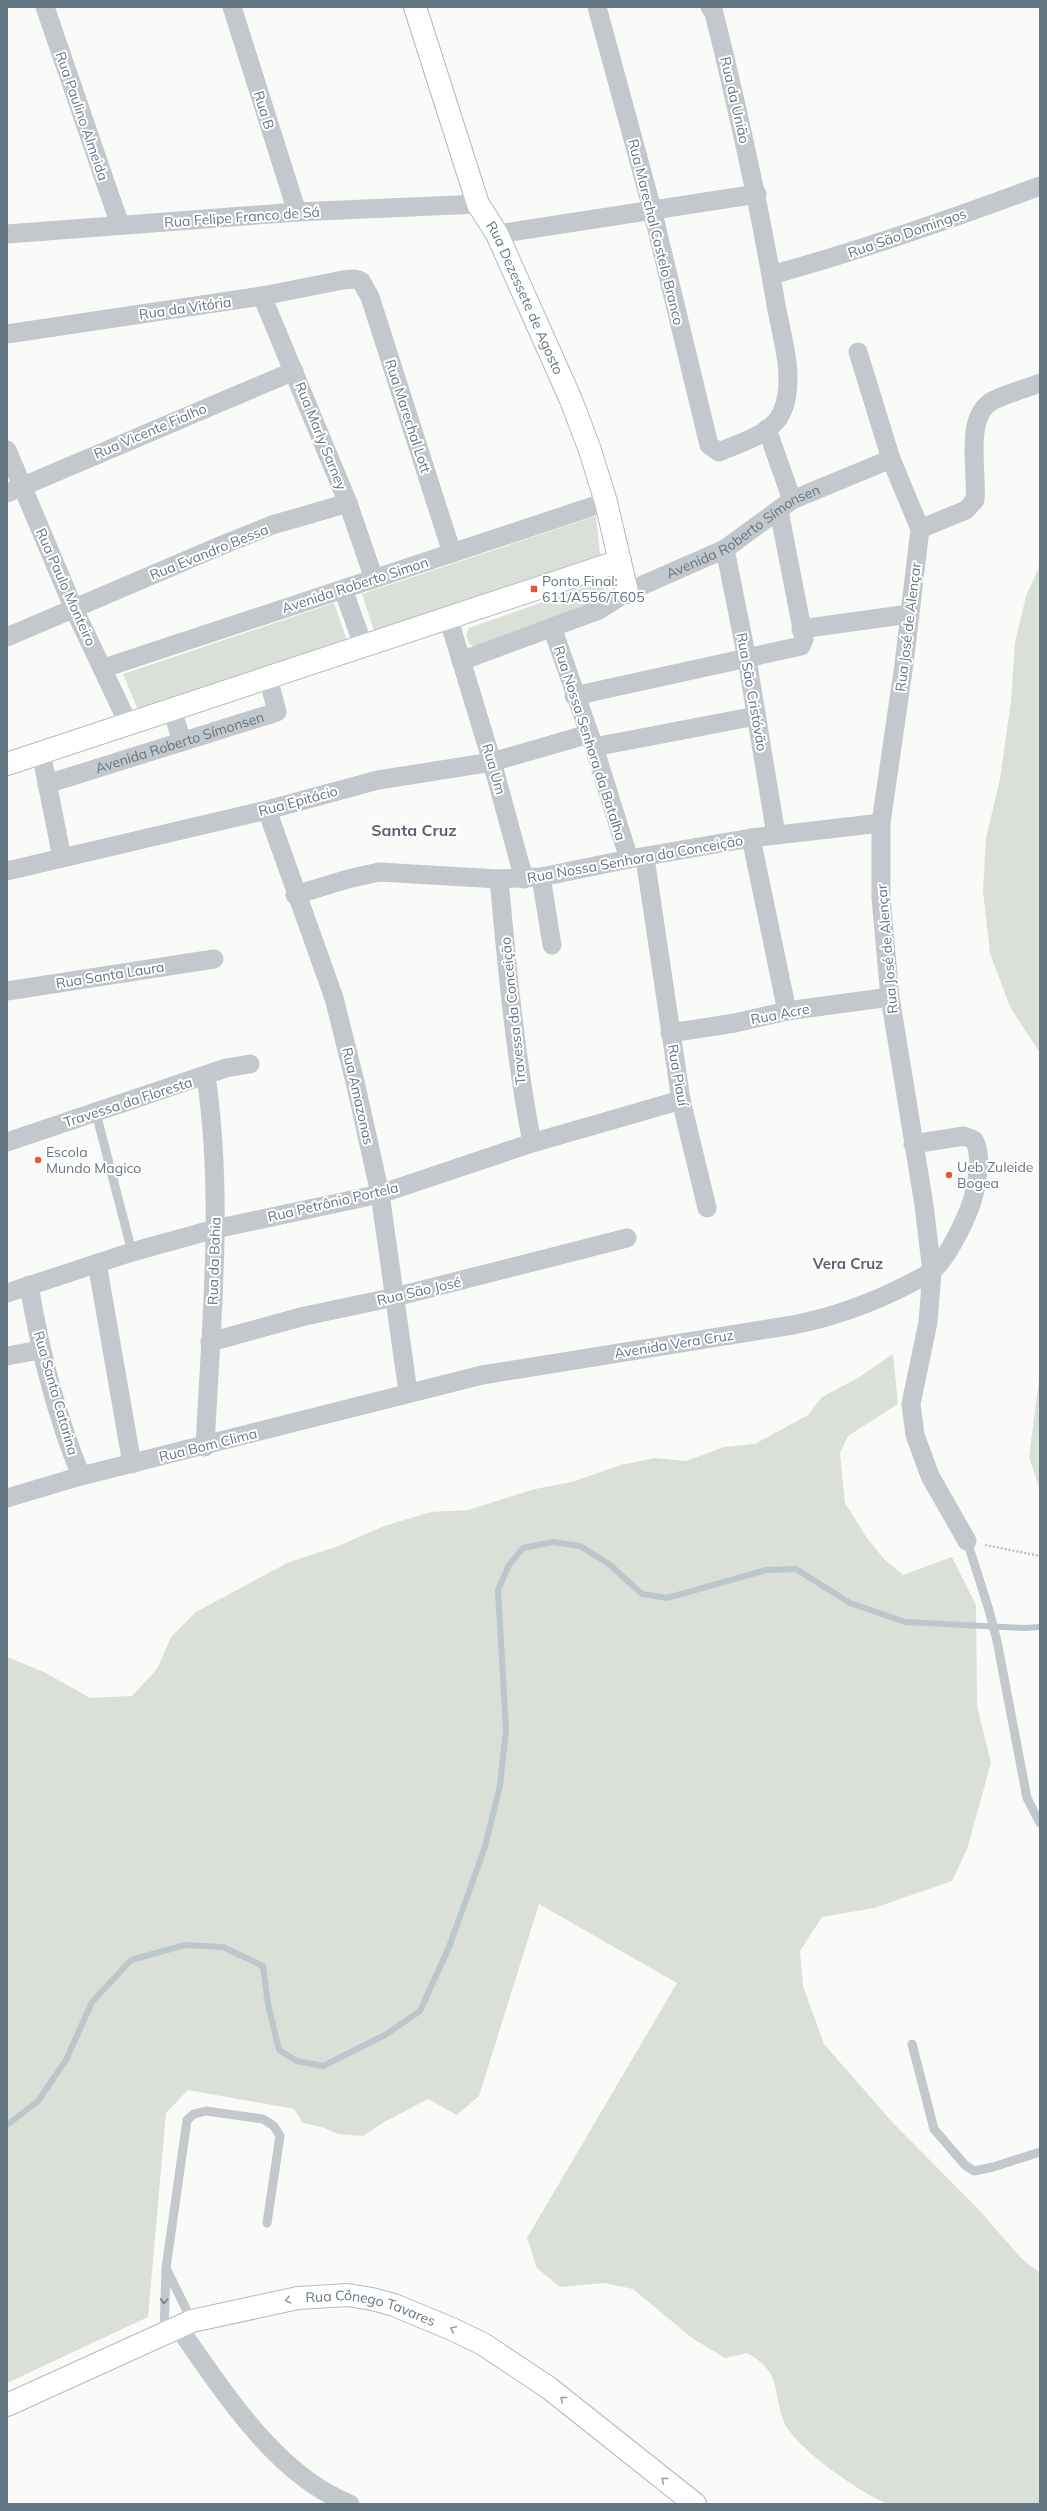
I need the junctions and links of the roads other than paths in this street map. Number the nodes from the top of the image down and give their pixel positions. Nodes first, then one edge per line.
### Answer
1 (45, 7) edge
2 (232, 7) edge
3 (415, 7) edge
4 (597, 7) edge
5 (710, 7) edge
6 (1040, 186) edge
7 (757, 194) junction
8 (478, 204) junction
9 (652, 209) junction
10 (297, 212) junction
11 (120, 225) junction
12 (7, 234) edge
13 (497, 234) junction
14 (771, 275) junction
15 (361, 281) joint
16 (262, 296) junction
17 (7, 334) edge
18 (858, 352) dead end
19 (294, 371) junction
20 (1040, 383) edge
21 (767, 430) junction
22 (7, 450) edge
23 (891, 459) junction
24 (14, 489) edge
25 (606, 502) junction
26 (348, 503) junction
27 (786, 505) junction
28 (920, 529) junction
29 (725, 549) junction
30 (452, 553) junction
31 (620, 561) junction
32 (374, 579) junction
33 (344, 589) junction
34 (627, 592) junction
35 (74, 609) junction
36 (909, 614) junction
37 (448, 617) junction
38 (552, 627) junction
39 (801, 629) junction
40 (7, 637) edge
41 (363, 645) junction
42 (747, 659) junction
43 (461, 661) junction
44 (104, 668) junction
45 (268, 677) junction
46 (574, 696) junction
47 (172, 709) junction
48 (756, 716) junction
49 (128, 724) junction
50 (591, 740) junction
51 (182, 742) junction
52 (41, 752) junction
53 (492, 762) junction
54 (7, 764) edge
55 (47, 784) junction
56 (267, 810) junction
57 (881, 823) junction
58 (776, 835) junction
59 (751, 838) junction
60 (62, 858) junction
61 (637, 858) junction
62 (7, 871) edge
63 (532, 878) junction
64 (499, 879) junction
65 (295, 895) junction
66 (552, 945) dead end
67 (214, 959) dead end
68 (7, 991) edge
69 (890, 997) junction
70 (787, 1011) junction
71 (670, 1032) junction
72 (250, 1064) dead end
73 (206, 1076) junction
74 (683, 1109) junction
75 (96, 1113) junction
76 (7, 1142) edge
77 (532, 1143) junction
78 (913, 1144) junction
79 (380, 1194) junction
80 (707, 1208) dead end
81 (216, 1229) junction
82 (627, 1238) dead end
83 (132, 1252) junction
84 (97, 1263) junction
85 (932, 1272) junction
86 (29, 1285) junction
87 (7, 1292) edge
88 (395, 1297) junction
89 (210, 1342) junction
90 (40, 1350) junction
91 (7, 1356) edge
92 (408, 1392) junction
93 (205, 1447) junction
94 (132, 1464) junction
95 (82, 1476) junction
96 (7, 1498) edge
97 (967, 1541) joint
98 (1040, 1823) edge
99 (912, 2044) dead end
100 (1040, 2152) edge
101 (267, 2223) dead end
102 (166, 2268) junction
103 (178, 2327) junction
104 (7, 2405) edge
105 (350, 2504) edge
106 (695, 2504) edge

1 - 11 street, Rua Paulino Almeida
2 - 10 street, Rua B
3 - 8 street, Rua Dezessete de Agosto
4 - 9 street, Rua Marechal Castelo Branco
5 - 7 street, Rua da União
6 - 14 street, Rua São Domingos
7 - 9 street
7 - 14 street
8 - 10 street, Rua Felipe Franco de Sá
8 - 13 street, Rua Dezessete de Agosto
9 - 13 street
9 - 21 street, Rua Marechal Castelo Branco
10 - 11 street, Rua Felipe Franco de Sá
11 - 12 street, Rua Felipe Franco de Sá
13 - 25 street, Rua Dezessete de Agosto
14 - 21 street
15 - 16 street, Rua da Vitória
15 - 30 street, Rua Marechal Lott
16 - 17 street, Rua da Vitória
16 - 19 street, Rua Marly Sarney
18 - 23 street, Rua José de Alençar
19 - 24 street, Rua Vicente Fialho
19 - 26 street, Rua Marly Sarney
20 - 28 street
21 - 27 street
22 - 24 street, Rua Paulo Monteiro
23 - 27 street, Avenida Roberto Símonsen
23 - 28 street, Rua José de Alençar
24 - 35 street, Rua Paulo Monteiro
25 - 30 street, Avenida Roberto Simon
25 - 31 street, Rua Dezessete de Agosto
26 - 32 street, Rua Marly Sarney
26 - 35 street, Rua Evandro Bessa
27 - 29 street, Avenida Roberto Símonsen
27 - 39 street
28 - 36 street, Rua José de Alençar
29 - 34 street, Avenida Roberto Símonsen
29 - 42 street, Rua São Cristóvão
30 - 32 street, Avenida Roberto Simon
31 - 34 street, Rua Dezessete de Agosto
31 - 37 street
32 - 33 street, Avenida Roberto Simon
33 - 41 street
33 - 44 street, Avenida Roberto Simon
34 - 38 street, Avenida Roberto Símonsen
35 - 40 street, Rua Evandro Bessa
35 - 44 street, Rua Paulo Monteiro
36 - 39 street
36 - 57 street, Rua José de Alençar
37 - 41 street
37 - 43 street
38 - 43 street, Avenida Roberto Símonsen
38 - 46 street, Rua Nossa Senhora da Batalha
39 - 42 street
41 - 45 street
42 - 46 street
42 - 48 street, Rua São Cristóvão
43 - 53 street, Rua Um
44 - 49 street, Rua Paulo Monteiro
45 - 47 street
45 - 51 street, Avenida Roberto Símonsen
46 - 50 street, Rua Nossa Senhora da Batalha
47 - 49 street
47 - 51 street
48 - 50 street, Rua Epitácio
48 - 58 street, Rua São Cristóvão
49 - 52 street
50 - 53 street, Rua Epitácio
50 - 61 street, Rua Nossa Senhora da Batalha
51 - 55 street, Avenida Roberto Símonsen
52 - 54 street
52 - 55 street
53 - 56 street, Rua Epitácio
53 - 63 street, Rua Um
55 - 60 street
56 - 60 street, Rua Epitácio
56 - 65 street, Rua Amazonas
57 - 58 street, Rua Nossa Senhora da Conceição
57 - 69 street, Rua José de Alençar
58 - 59 street, Rua Nossa Senhora da Conceição
59 - 61 street, Rua Nossa Senhora da Conceição
59 - 70 street
60 - 62 street, Rua Epitácio
61 - 63 street, Rua Nossa Senhora da Conceição
61 - 71 street, Rua Nossa Senhora da Batalha
63 - 64 street, Rua Nossa Senhora da Conceição
63 - 66 street, Rua Um
64 - 65 street, Rua Nossa Senhora da Conceição
64 - 77 street, Travessa da Conceição
65 - 79 street, Rua Amazonas
67 - 68 street, Rua Santa Laura
69 - 70 street, Rua Acre
69 - 78 street, Rua José de Alençar
70 - 71 street, Rua Acre
71 - 74 street, Rua Piauí
72 - 73 street, Travessa da Floresta
73 - 75 street, Travessa da Floresta
73 - 81 street, Rua da Bahia
74 - 77 street, Rua Petrônio Portela
74 - 80 street
75 - 76 street, Travessa da Floresta
75 - 83 lane
77 - 79 street, Rua Petrônio Portela
78 - 85 street, Rua José de Alençar
78 - 85 street
79 - 81 street, Rua Petrônio Portela
79 - 88 street, Rua Amazonas
81 - 83 street, Rua Petrônio Portela
81 - 89 street, Rua da Bahia
82 - 88 street, Rua São José
83 - 84 street, Rua Petrônio Portela
84 - 86 street, Rua Petrônio Portela
84 - 94 street
85 - 92 street, Avenida Vera Cruz
85 - 97 street, Rua José de Alençar
86 - 87 street, Rua Petrônio Portela
86 - 90 street, Rua Santa Catarina
88 - 89 street, Rua São José
88 - 92 street, Rua Amazonas
89 - 93 street, Rua da Bahia
90 - 91 street
90 - 95 street, Rua Santa Catarina
92 - 93 street, Rua Bom Clima
93 - 94 street, Rua Bom Clima
94 - 95 street, Rua Bom Clima
95 - 96 street, Rua Bom Clima
97 - 98 lane
99 - 100 lane
101 - 102 lane
102 - 103 lane
102 -> 103 lane
103 - 104 street, Rua Cônego Tavares
103 - 105 street
106 -> 103 street, Rua Cônego Tavares

